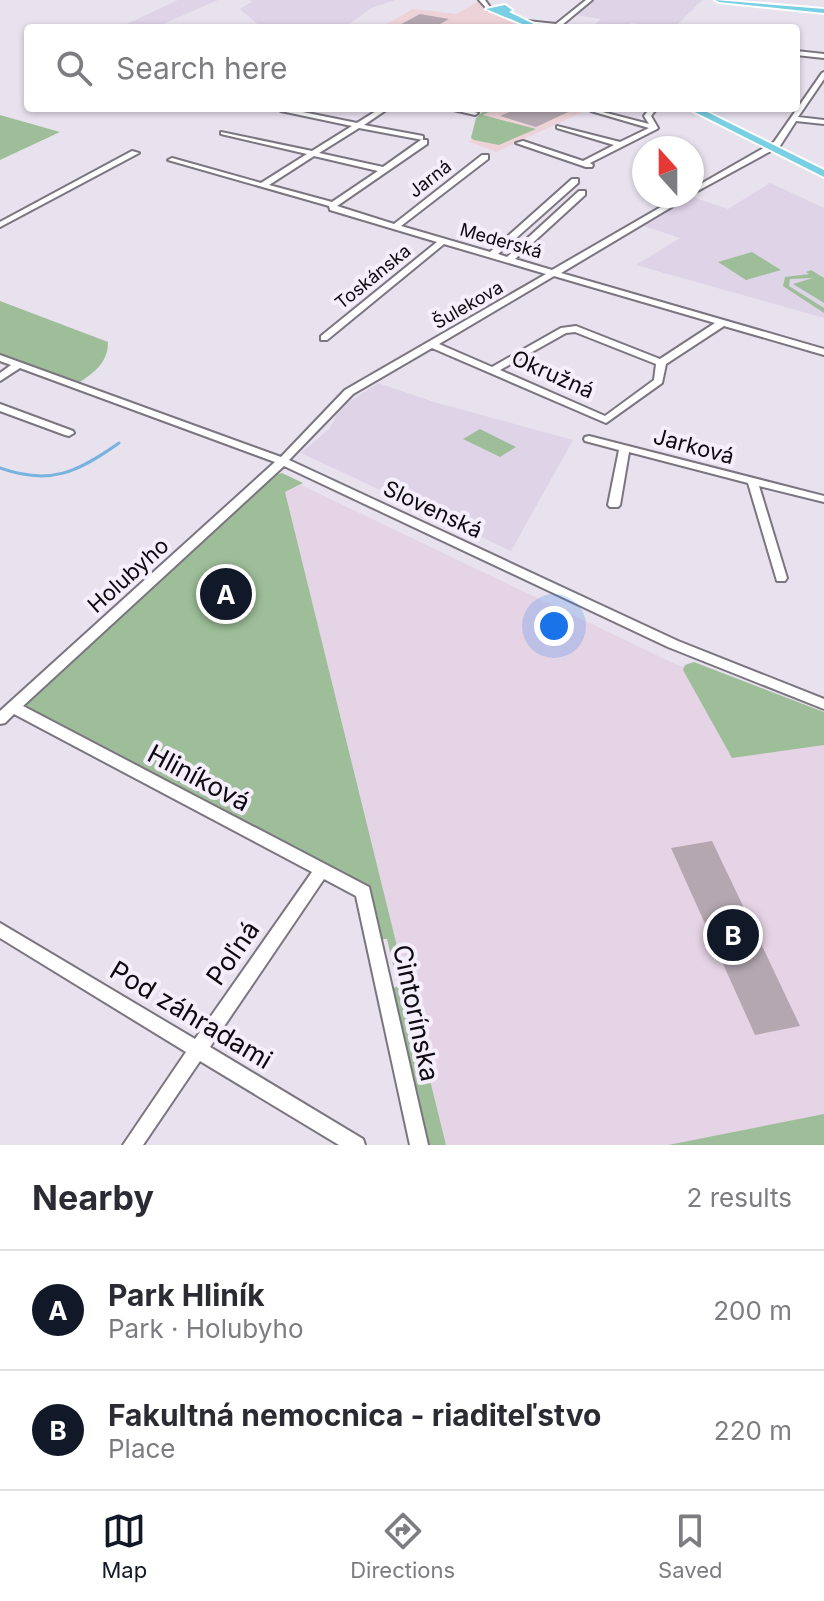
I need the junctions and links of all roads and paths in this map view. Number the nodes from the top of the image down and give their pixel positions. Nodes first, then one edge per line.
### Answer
1 (589, 0) edge
2 (719, 0) edge
3 (500, 8) edge
4 (824, 11) edge
5 (527, 23) joint
6 (537, 24) edge
7 (559, 24) edge
8 (800, 53) edge
9 (824, 56) edge
10 (824, 74) edge
11 (800, 111) edge
12 (292, 112) edge
13 (380, 112) edge
14 (470, 112) edge
15 (600, 112) edge
16 (650, 112) edge
17 (700, 112) edge
18 (800, 112) edge
19 (475, 113) dead end
20 (795, 119) junction
21 (824, 122) edge
22 (654, 125) junction
23 (358, 126) junction
24 (559, 127) dead end
25 (223, 133) dead end
26 (520, 143) dead end
27 (621, 145) junction
28 (771, 147) junction
29 (135, 153) dead end
30 (314, 154) junction
31 (485, 157) dead end
32 (172, 160) dead end
33 (385, 170) junction
34 (824, 174) edge
35 (575, 181) dead end
36 (263, 185) junction
37 (704, 185) edge
38 (582, 193) dead end
39 (572, 203) junction
40 (333, 205) junction
41 (583, 206) dead end
42 (665, 208) edge
43 (0, 225) edge
44 (395, 227) junction
45 (443, 241) junction
46 (492, 255) junction
47 (509, 260) junction
48 (554, 273) junction
49 (723, 322) junction
50 (324, 338) dead end
51 (432, 344) junction
52 (824, 352) edge
53 (0, 358) edge
54 (661, 363) junction
55 (18, 365) junction
56 (494, 370) junction
57 (0, 378) edge
58 (0, 407) edge
59 (69, 433) dead end
60 (589, 439) dead end
61 (624, 449) junction
62 (282, 461) junction
63 (753, 483) junction
64 (824, 499) edge
65 (614, 505) dead end
66 (781, 578) dead end
67 (824, 704) edge
68 (13, 707) junction
69 (0, 719) edge
70 (322, 870) junction
71 (363, 892) joint
72 (0, 930) edge
73 (198, 1050) junction
74 (132, 1145) edge
75 (356, 1145) edge
76 (419, 1145) edge

1 - 7 street
2 - 4 main road
3 - 5 main road
5 - 6 street
8 - 9 street
10 - 11 street
12 - 23 street
13 - 23 street
14 - 19 street
15 - 22 street
16 - 22 street
17 - 28 main road
18 - 20 street
20 - 21 street
20 - 28 street
22 - 27 street
23 - 30 street
23 - 33 street
24 - 27 street
25 - 30 street
26 - 27 street
28 - 34 main road
28 - 37 street
29 - 43 street
30 - 33 street
30 - 36 street
31 - 44 street, Jarná
32 - 36 street, Mederská
33 - 40 street
35 - 46 street
36 - 40 street, Mederská
38 - 39 street
39 - 41 street
39 - 47 street
40 - 44 street, Mederská
42 - 48 street, Šulekova
44 - 45 street, Mederská
45 - 46 street, Mederská
45 - 50 street, Toskánska
46 - 47 street, Mederská
47 - 48 street, Mederská
48 - 49 street, Mederská
48 - 51 street, Šulekova
49 - 52 street, Mederská
49 - 54 street, Okružná
51 - 56 street, Okružná
51 - 62 street, Šulekova
53 - 55 street, Slovenská
54 - 56 street, Okružná
54 - 56 street, Okružná
55 - 57 street
55 - 62 street, Slovenská
58 - 59 street
60 - 61 street, Jarková
61 - 63 street, Jarková
61 - 65 street, Jarková
62 - 67 street, Slovenská
62 - 68 street, Holubyho
63 - 64 street, Jarková
63 - 66 street, Jarková
68 - 69 street, Holubyho
68 - 70 street, Hliníková
70 - 71 street, Hliníková
70 - 73 street, Poľná
71 - 76 street, Cintorínska
72 - 73 street, Pod záhradami
73 - 74 street, Poľná
73 - 75 street, Pod záhradami

